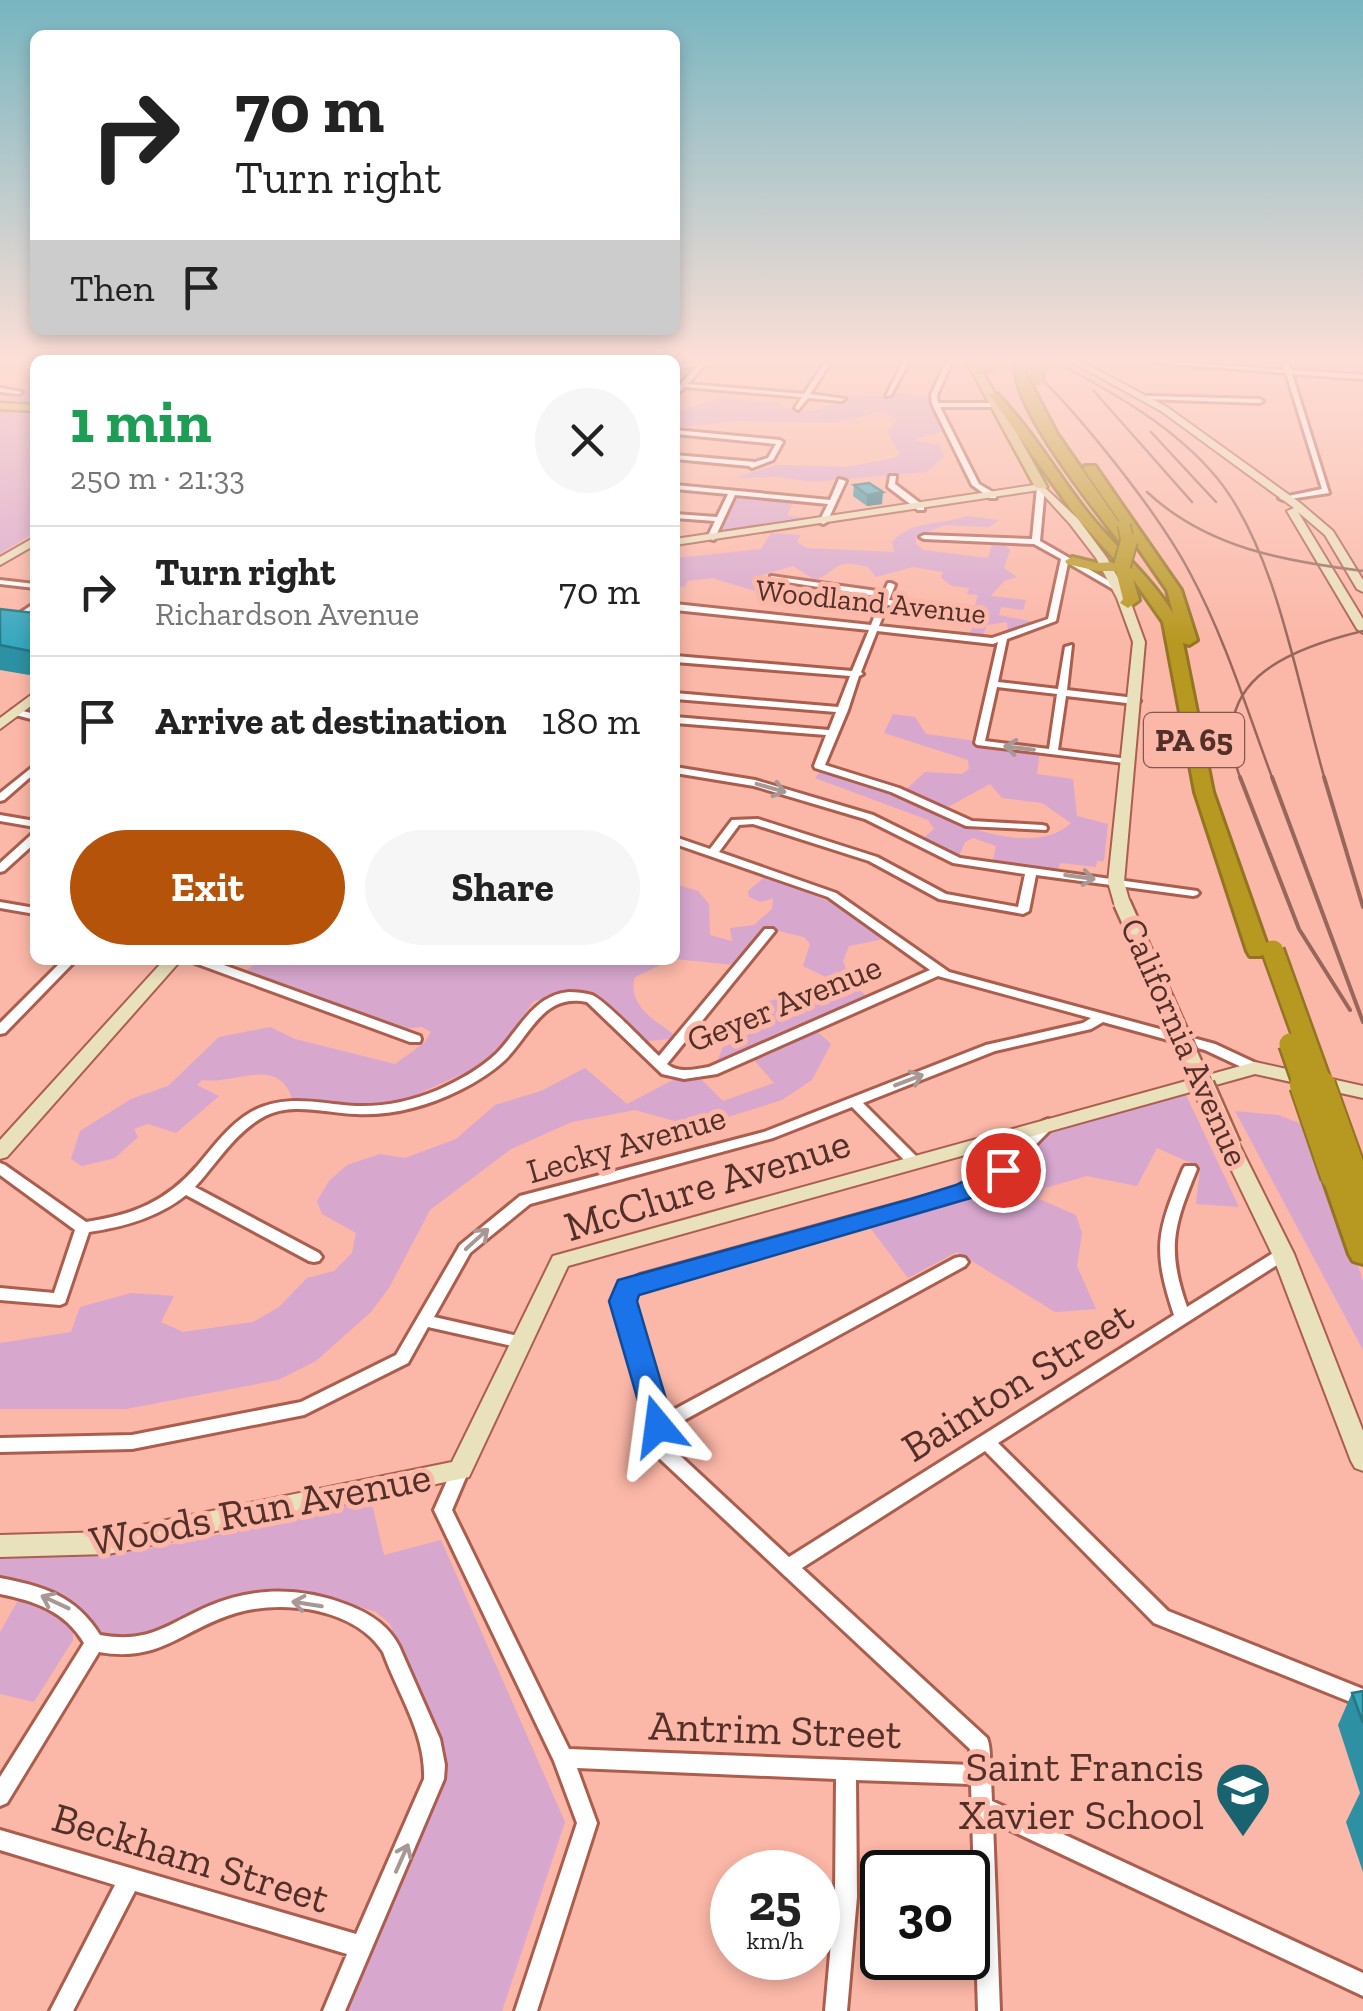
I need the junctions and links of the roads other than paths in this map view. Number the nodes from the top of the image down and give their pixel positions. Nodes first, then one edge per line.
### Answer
1 (773, 456) edge
2 (961, 456) edge
3 (1024, 456) edge
4 (1041, 456) edge
5 (1051, 456) edge
6 (1067, 456) edge
7 (1081, 456) edge
8 (1226, 456) edge
9 (1314, 456) edge
10 (680, 457) edge
11 (1090, 469) junction
12 (893, 478) dead end
13 (842, 481) dead end
14 (680, 487) edge
15 (1041, 491) junction
16 (732, 492) junction
17 (993, 496) junction
18 (1284, 498) junction
19 (832, 502) junction
20 (921, 508) junction
21 (680, 516) edge
22 (719, 518) junction
23 (823, 522) junction
24 (924, 537) dead end
25 (711, 538) junction
26 (680, 541) edge
27 (1036, 542) junction
28 (30, 543) edge
29 (1111, 544) junction
30 (1069, 559) junction
31 (0, 562) edge
32 (1325, 562) junction
33 (1348, 563) junction
34 (1118, 567) junction
35 (774, 578) dead end
36 (0, 582) edge
37 (30, 585) edge
38 (1363, 592) edge
39 (888, 594) junction
40 (1343, 594) junction
41 (1125, 596) junction
42 (680, 607) edge
43 (30, 609) edge
44 (951, 610) dead end
45 (1185, 627) junction
46 (876, 628) junction
47 (0, 630) edge
48 (1363, 630) edge
49 (1003, 640) junction
50 (1069, 646) dead end
51 (680, 659) edge
52 (858, 674) junction
53 (992, 684) junction
54 (1064, 692) junction
55 (680, 696) edge
56 (30, 700) edge
57 (1135, 701) junction
58 (843, 710) junction
59 (15, 712) junction
60 (30, 716) edge
61 (680, 720) edge
62 (0, 725) edge
63 (833, 733) junction
64 (1053, 752) junction
65 (1128, 762) junction
66 (680, 771) edge
67 (30, 772) edge
68 (0, 798) edge
69 (0, 818) edge
70 (30, 823) edge
71 (1042, 828) dead end
72 (30, 841) edge
73 (680, 842) edge
74 (713, 852) junction
75 (0, 868) edge
76 (1030, 870) junction
77 (1116, 882) junction
78 (1193, 893) dead end
79 (0, 905) edge
80 (30, 910) edge
81 (769, 932) dead end
82 (1266, 951) junction
83 (65, 965) edge
84 (168, 965) edge
85 (214, 965) edge
86 (938, 971) junction
87 (1102, 1017) junction
88 (0, 1030) edge
89 (415, 1038) dead end
90 (660, 1064) junction
91 (1255, 1068) junction
92 (1363, 1092) edge
93 (853, 1102) junction
94 (1048, 1124) junction
95 (0, 1152) edge
96 (914, 1162) junction
97 (0, 1168) edge
98 (1190, 1169) dead end
99 (1351, 1185) edge
100 (185, 1188) junction
101 (83, 1228) junction
102 (1283, 1254) junction
103 (1363, 1254) edge
104 (314, 1257) dead end
105 (960, 1262) dead end
106 (0, 1294) edge
107 (1183, 1317) junction
108 (426, 1321) junction
109 (522, 1342) junction
110 (658, 1426) junction
111 (986, 1442) junction
112 (0, 1444) edge
113 (1363, 1461) edge
114 (460, 1470) junction
115 (0, 1546) edge
116 (788, 1566) junction
117 (0, 1586) edge
118 (94, 1643) junction
119 (1363, 1698) edge
120 (563, 1758) junction
121 (846, 1770) junction
122 (984, 1775) junction
123 (0, 1796) edge
124 (985, 1808) junction
125 (0, 1840) edge
126 (128, 1878) junction
127 (361, 1947) junction
128 (1363, 1985) edge
129 (60, 2011) edge
130 (334, 2011) edge
131 (526, 2011) edge
132 (836, 2011) edge
133 (989, 2011) edge

1 - 10 street
2 - 17 street
3 - 15 main road
4 - 29 highway
5 - 29 highway, PA 65
6 - 45 highway, PA 65
7 - 11 highway
8 - 18 street
9 - 18 street
11 - 34 highway, bridge
11 - 45 highway
12 - 20 street
13 - 19 street
14 - 16 street
15 - 17 street
15 - 27 street
15 - 34 street
16 - 19 street
16 - 22 street
17 - 20 street
18 - 32 street
18 - 33 street
19 - 23 street
20 - 23 street
21 - 22 street
22 - 25 street
23 - 25 street
24 - 27 street
25 - 26 street
27 - 30 street
28 - 31 street
29 - 82 highway, PA 65
30 - 34 highway
30 - 41 street
30 - 49 street, Woodland Avenue
32 - 33 street
32 - 40 street
33 - 38 street
34 - 41 highway
35 - 39 street
36 - 37 street
38 - 40 street
39 - 44 street
39 - 46 street
40 - 48 street
41 - 57 street, California Avenue
42 - 46 street, Woodland Avenue
43 - 47 street
45 - 82 highway, PA 65
46 - 49 street, Woodland Avenue
46 - 52 street
49 - 53 street
50 - 54 street
51 - 52 street
52 - 58 street
53 - 54 street
64 -> 53 street
54 - 57 street
54 - 64 street
55 - 58 street
56 - 59 street
57 - 65 street, California Avenue
58 - 63 street
59 - 60 street
59 - 62 street
61 - 63 street
63 - 71 street
64 - 65 street
65 - 77 street, California Avenue
66 -> 76 street
67 - 68 street
69 - 70 street
72 - 75 street
73 - 74 street
74 - 76 street
74 - 86 street
76 -> 77 street
77 - 78 street
77 - 102 street, California Avenue, bridge
79 - 80 street
81 - 90 street
82 - 99 highway, PA 65, bridge
83 - 88 street
84 - 95 street
85 - 89 street
86 - 87 street
86 - 90 street, Geyer Avenue
87 - 91 street
93 -> 87 street, Lecky Avenue
90 - 100 street, Geyer Avenue
91 - 92 street
91 - 94 street, McClure Avenue
93 - 96 street
108 -> 93 street, Lecky Avenue
94 - 96 street, McClure Avenue
94 - 110 street
96 - 109 street, McClure Avenue
97 - 101 street
98 - 107 street
99 - 103 highway, PA 65
100 - 101 street, Geyer Avenue
100 - 104 street
101 - 106 street
102 - 107 street, Bainton Street
102 - 113 street, California Avenue
105 - 110 street
107 - 111 street, Bainton Street
108 - 109 street
108 - 112 street, Lecky Avenue
109 - 114 street, McClure Avenue
110 - 116 street
111 - 116 street, Bainton Street
111 - 119 street
114 - 115 street, Woods Run Avenue
114 - 120 street, McClure Avenue
116 - 122 street
118 -> 117 street
118 - 123 street
127 -> 118 street
120 - 121 street, Antrim Street
120 - 131 street, McClure Avenue
121 - 122 street, Antrim Street
121 - 132 street
122 - 124 street
124 - 128 street
124 - 133 street
125 - 126 street, Beckham Street
126 - 127 street, Beckham Street
126 - 129 street
127 - 130 street

